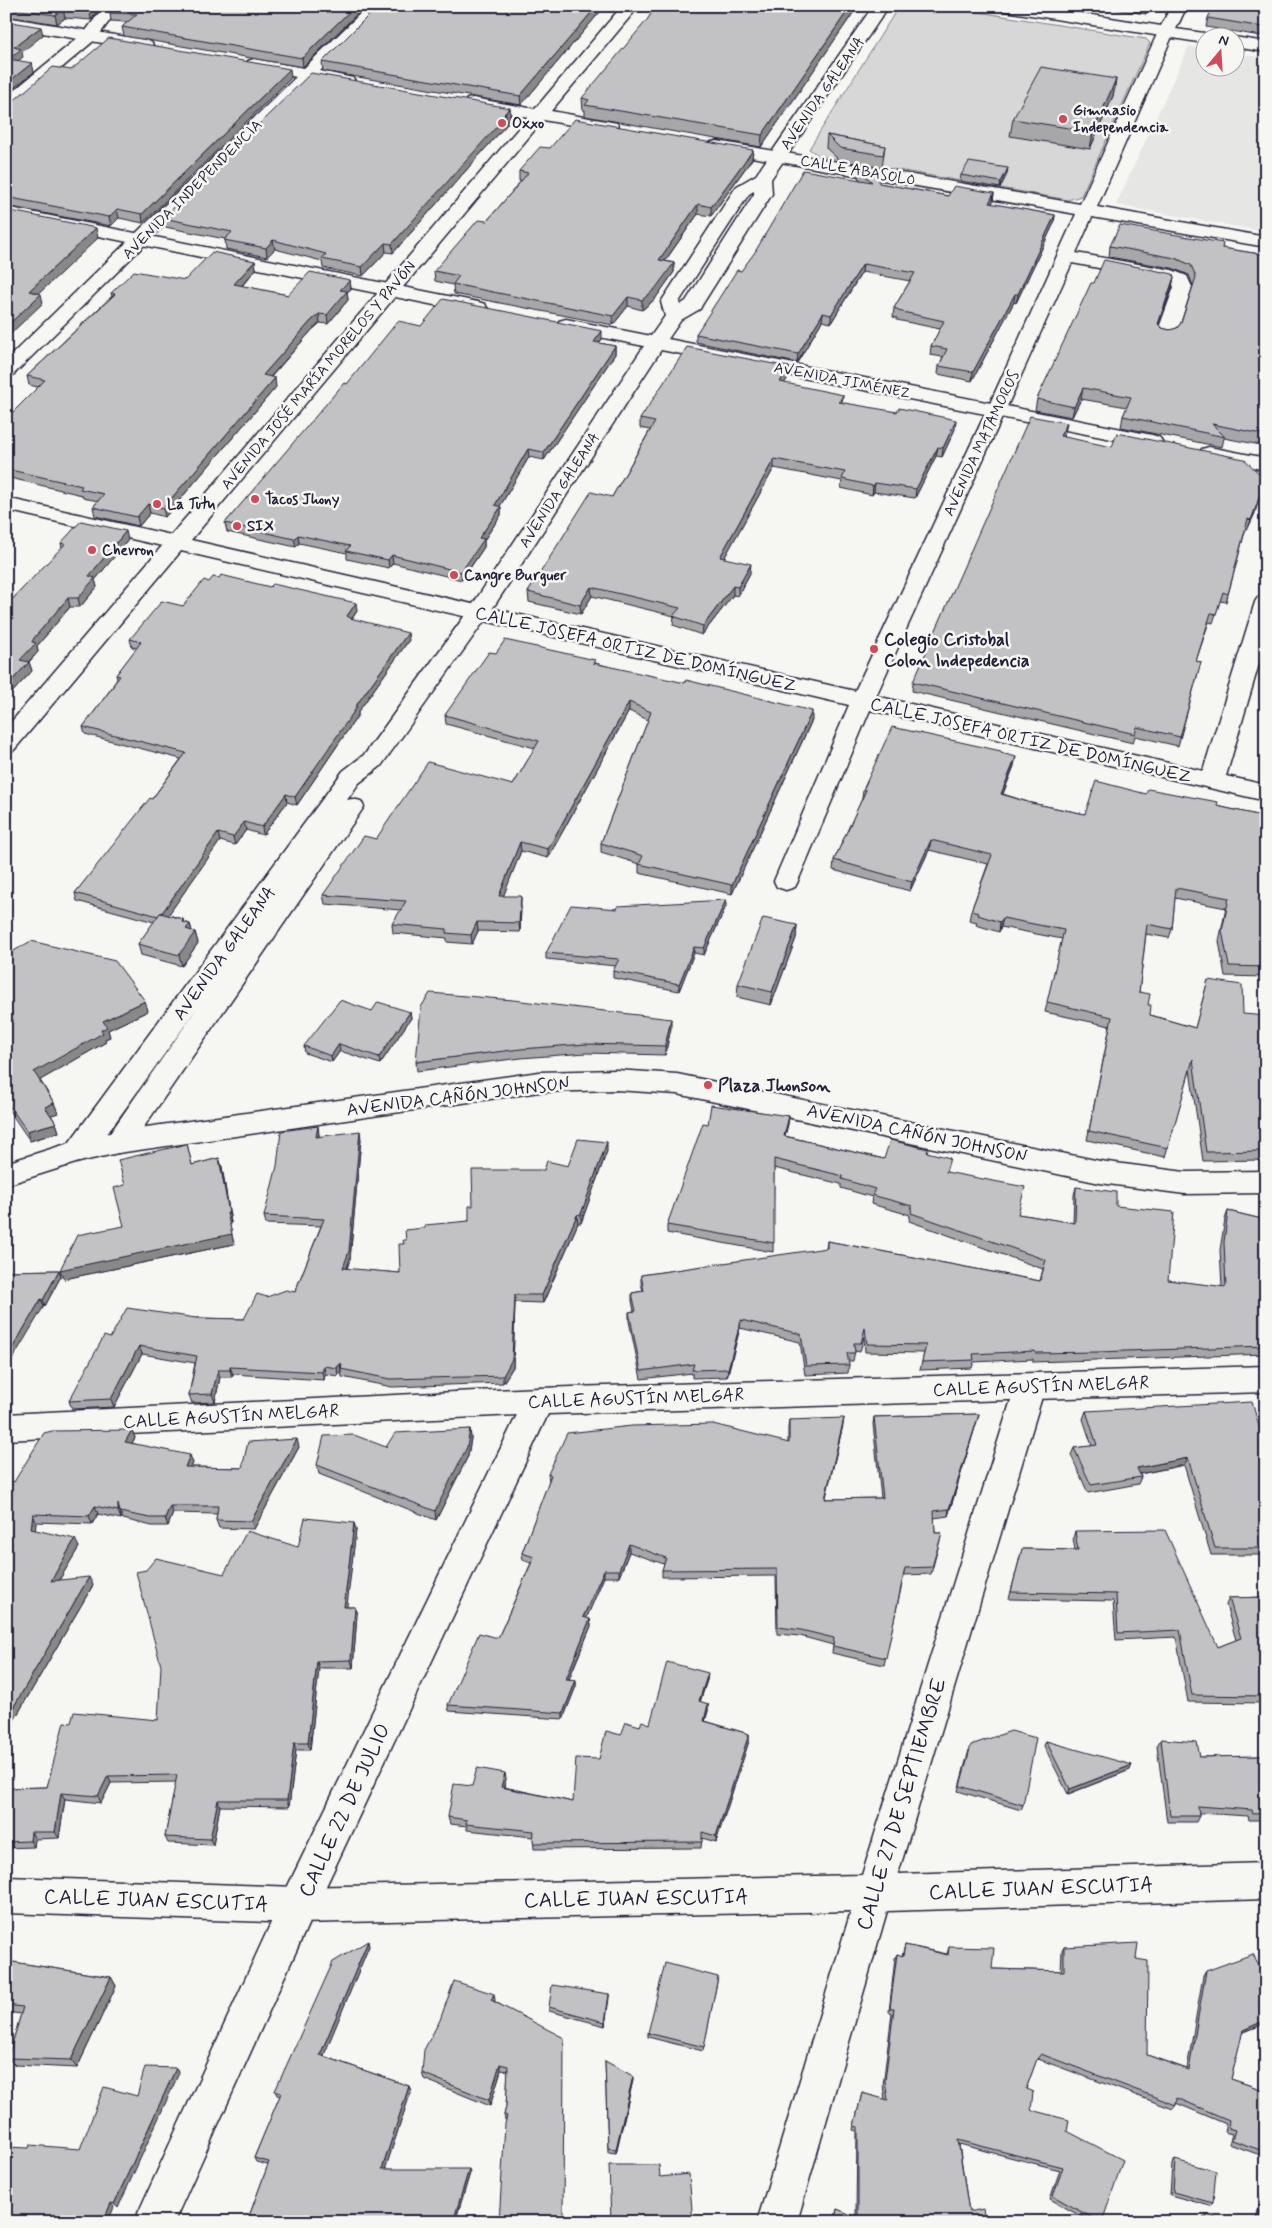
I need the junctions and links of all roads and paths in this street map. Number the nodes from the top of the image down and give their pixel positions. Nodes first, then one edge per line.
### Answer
1 (112, 6) edge
2 (377, 6) edge
3 (631, 6) edge
4 (881, 6) edge
5 (1005, 6) edge
6 (1179, 6) edge
7 (6, 22) edge
8 (1166, 32) junction
9 (91, 35) junction
10 (1194, 36) edge
11 (1244, 44) edge
12 (157, 47) edge
13 (1266, 47) edge
14 (242, 62) edge
15 (308, 74) junction
16 (364, 84) edge
17 (457, 100) edge
18 (6, 106) edge
19 (540, 115) junction
20 (626, 130) edge
21 (702, 143) edge
22 (778, 156) junction
23 (1086, 210) junction
24 (6, 212) edge
25 (142, 240) junction
26 (1266, 242) edge
27 (1066, 257) junction
28 (389, 290) junction
29 (494, 311) edge
30 (551, 322) edge
31 (1167, 333) edge
32 (656, 343) junction
33 (6, 371) edge
34 (997, 410) junction
35 (1170, 445) edge
36 (1189, 448) edge
37 (1266, 464) edge
38 (6, 504) edge
39 (176, 544) junction
40 (1266, 602) edge
41 (479, 612) junction
42 (862, 701) junction
43 (6, 744) edge
44 (374, 760) junction
45 (1212, 781) junction
46 (1266, 793) edge
47 (786, 881) dead end
48 (118, 1142) junction
49 (79, 1151) junction
50 (6, 1174) edge
51 (1266, 1182) edge
52 (1266, 1379) edge
53 (1030, 1387) junction
54 (539, 1401) junction
55 (6, 1427) edge
56 (1266, 1881) edge
57 (874, 1893) junction
58 (6, 1895) edge
59 (298, 1905) junction
60 (154, 2222) edge
61 (777, 2222) edge

1 - 9 street
2 - 15 street, AVENIDA INDEPENDENCIA
3 - 19 street, AVENIDA JOSÉ MARÍA MORELOS Y PAVÓN
4 - 22 street, AVENIDA GALEANA
5 - 8 street
6 - 8 street, AVENIDA MATAMOROS
7 - 9 street
8 - 10 street
8 - 23 street, AVENIDA MATAMOROS
9 - 12 street
9 - 18 street
11 - 13 street
14 - 15 street
15 - 16 street
15 - 25 street, AVENIDA INDEPENDENCIA
17 - 19 street
19 - 20 street
19 - 28 street, AVENIDA JOSÉ MARÍA MORELOS Y PAVÓN
21 - 22 street, CALLE ABASOLO
22 - 23 street, CALLE ABASOLO
22 - 32 street, AVENIDA GALEANA
23 - 26 street, CALLE ABASOLO
23 - 27 street, AVENIDA MATAMOROS
24 - 25 street
25 - 28 street
25 - 33 street, AVENIDA INDEPENDENCIA
27 - 31 street
27 - 34 street, AVENIDA MATAMOROS
28 - 29 street
28 - 39 street, AVENIDA JOSÉ MARÍA MORELOS Y PAVÓN
30 - 32 street, AVENIDA JIMÉNEZ
32 - 34 street, AVENIDA JIMÉNEZ
32 - 41 street, AVENIDA GALEANA
34 - 35 street, AVENIDA JIMÉNEZ
34 - 42 street, AVENIDA MATAMOROS
36 - 37 street
38 - 39 street, CALLE JOSEFA ORTIZ DE DOMÍNGUEZ
39 - 41 street, CALLE JOSEFA ORTIZ DE DOMÍNGUEZ
39 - 43 street, AVENIDA JOSÉ MARÍA MORELOS Y PAVÓN
40 - 45 street
41 - 42 street, CALLE JOSEFA ORTIZ DE DOMÍNGUEZ
41 - 44 street, AVENIDA GALEANA
42 - 45 street, CALLE JOSEFA ORTIZ DE DOMÍNGUEZ
42 - 47 street, AVENIDA MATAMOROS
44 - 48 street, AVENIDA GALEANA
44 - 49 street, AVENIDA GALEANA
45 - 46 street, CALLE JOSEFA ORTIZ DE DOMÍNGUEZ
48 - 49 street, AVENIDA CAÑÓN JOHNSON
48 - 51 street, AVENIDA CAÑÓN JOHNSON
49 - 50 street, AVENIDA CAÑÓN JOHNSON
52 - 53 street, CALLE AGUSTÍN MELGAR
53 - 54 street, CALLE AGUSTÍN MELGAR
53 - 57 street, CALLE 27 DE SEPTIEMBRE
54 - 55 street, CALLE AGUSTÍN MELGAR
54 - 59 street, CALLE 22 DE JULIO
56 - 57 street, CALLE JUAN ESCUTIA
57 - 59 street, CALLE JUAN ESCUTIA
57 - 61 street, CALLE 27 DE SEPTIEMBRE
58 - 59 street, CALLE JUAN ESCUTIA
59 - 60 street, CALLE 22 DE JULIO

